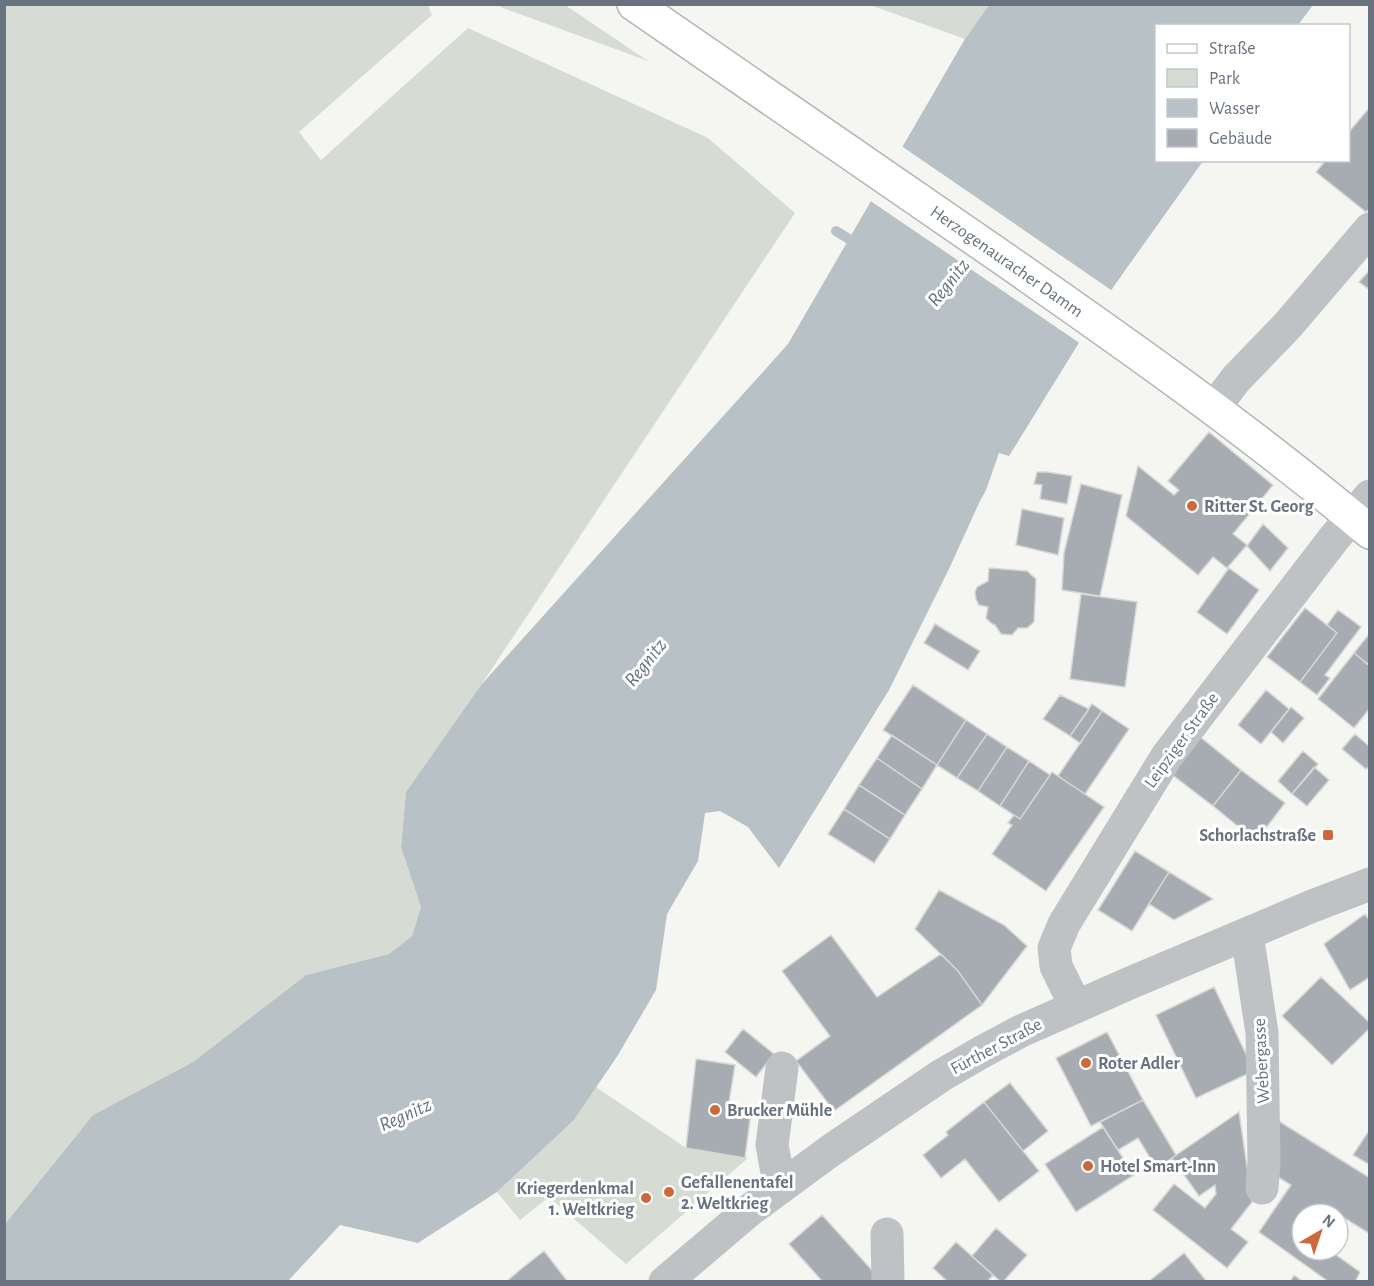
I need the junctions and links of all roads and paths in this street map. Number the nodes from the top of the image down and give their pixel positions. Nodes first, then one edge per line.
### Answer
1 (634, 4) edge
2 (1370, 229) edge
3 (1213, 409) junction
4 (1363, 515) edge
5 (1370, 884) edge
6 (1247, 934) junction
7 (1076, 1007) junction
8 (782, 1068) dead end
9 (780, 1188) junction
10 (1262, 1188) dead end
11 (887, 1234) dead end
12 (665, 1281) edge
13 (888, 1281) edge

1 - 3 main road, Herzogenauracher Damm
2 - 3 street
3 - 4 main road, Herzogenauracher Damm
4 - 7 street, Leipziger Straße
5 - 6 street, Fürther Straße
6 - 7 street, Fürther Straße
6 - 10 street, Webergasse
7 - 9 street, Fürther Straße
8 - 9 street
9 - 12 street, Fürther Straße
11 - 13 street

